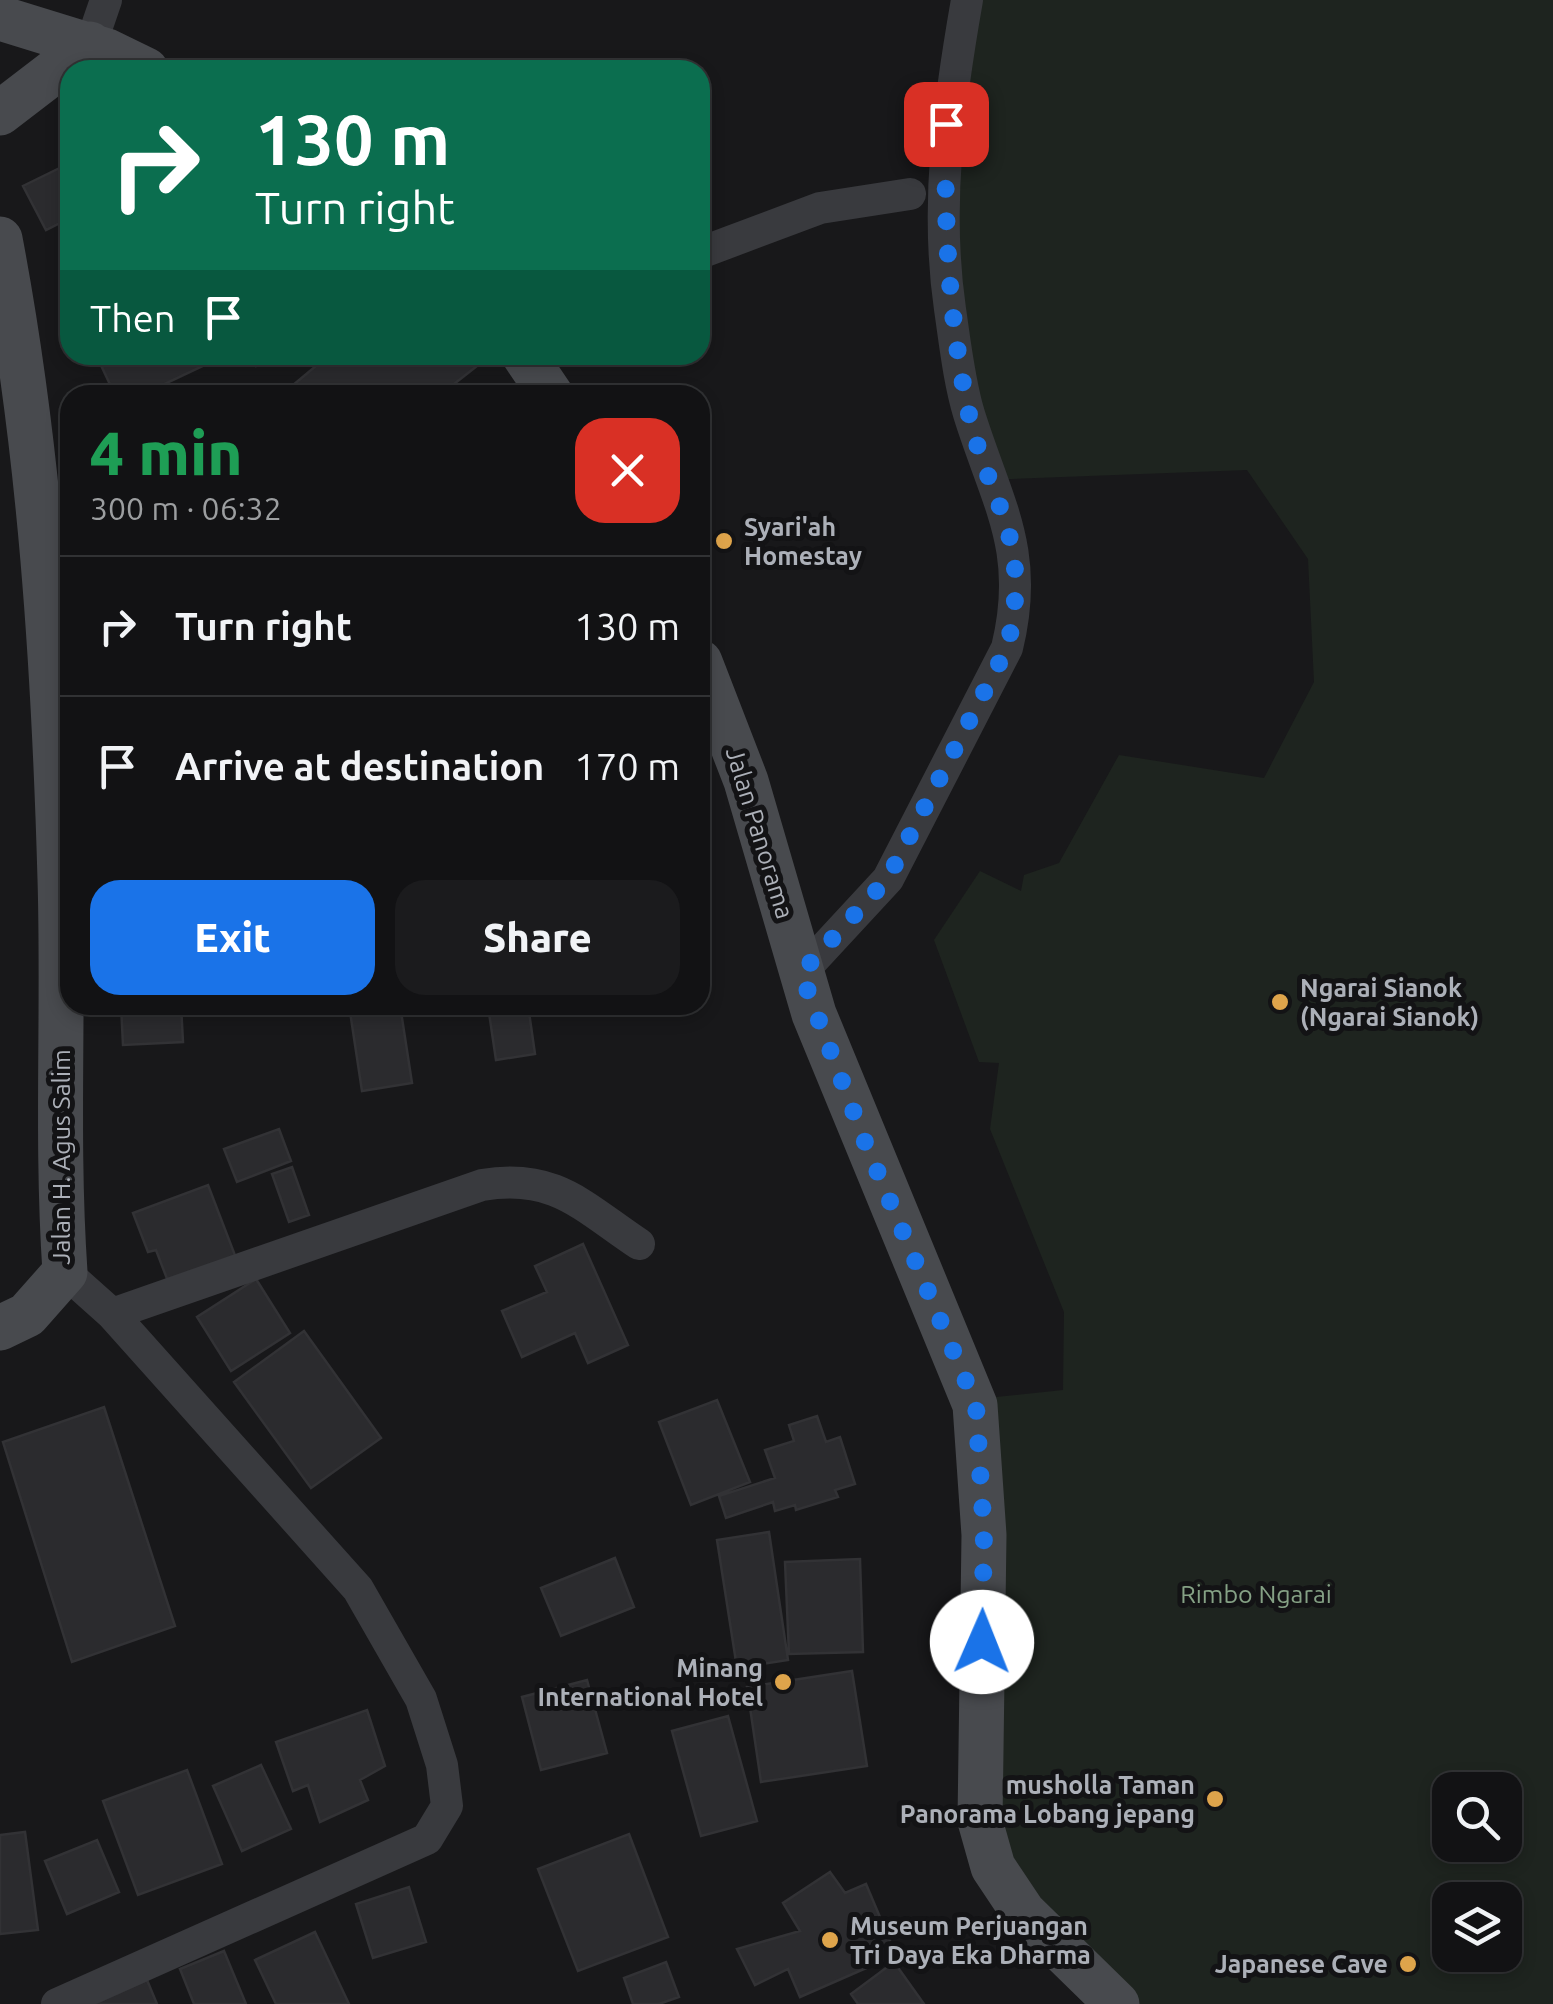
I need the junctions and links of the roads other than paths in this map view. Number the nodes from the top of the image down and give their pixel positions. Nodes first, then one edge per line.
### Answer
1 (64, 0) edge
2 (967, 0) edge
3 (0, 18) edge
4 (109, 40) edge
5 (79, 60) edge
6 (60, 72) edge
7 (0, 112) edge
8 (910, 194) dead end
9 (0, 240) edge
10 (710, 249) edge
11 (710, 700) edge
12 (60, 878) edge
13 (801, 973) junction
14 (62, 1015) edge
15 (639, 1244) dead end
16 (65, 1272) junction
17 (112, 1314) junction
18 (0, 1328) edge
19 (57, 2004) edge
20 (1117, 2004) edge

1 - 4 main road
2 - 13 street
3 - 4 main road
4 - 5 main road
6 - 7 main road
8 - 10 street
9 - 12 main road, Jalan H. Agus Salim
11 - 13 main road, Jalan Panorama
13 - 20 main road, Jalan Panorama
14 - 16 main road, Jalan H. Agus Salim
15 - 17 street
16 - 17 street
16 - 18 main road, Jalan H. Agus Salim
17 - 19 street

